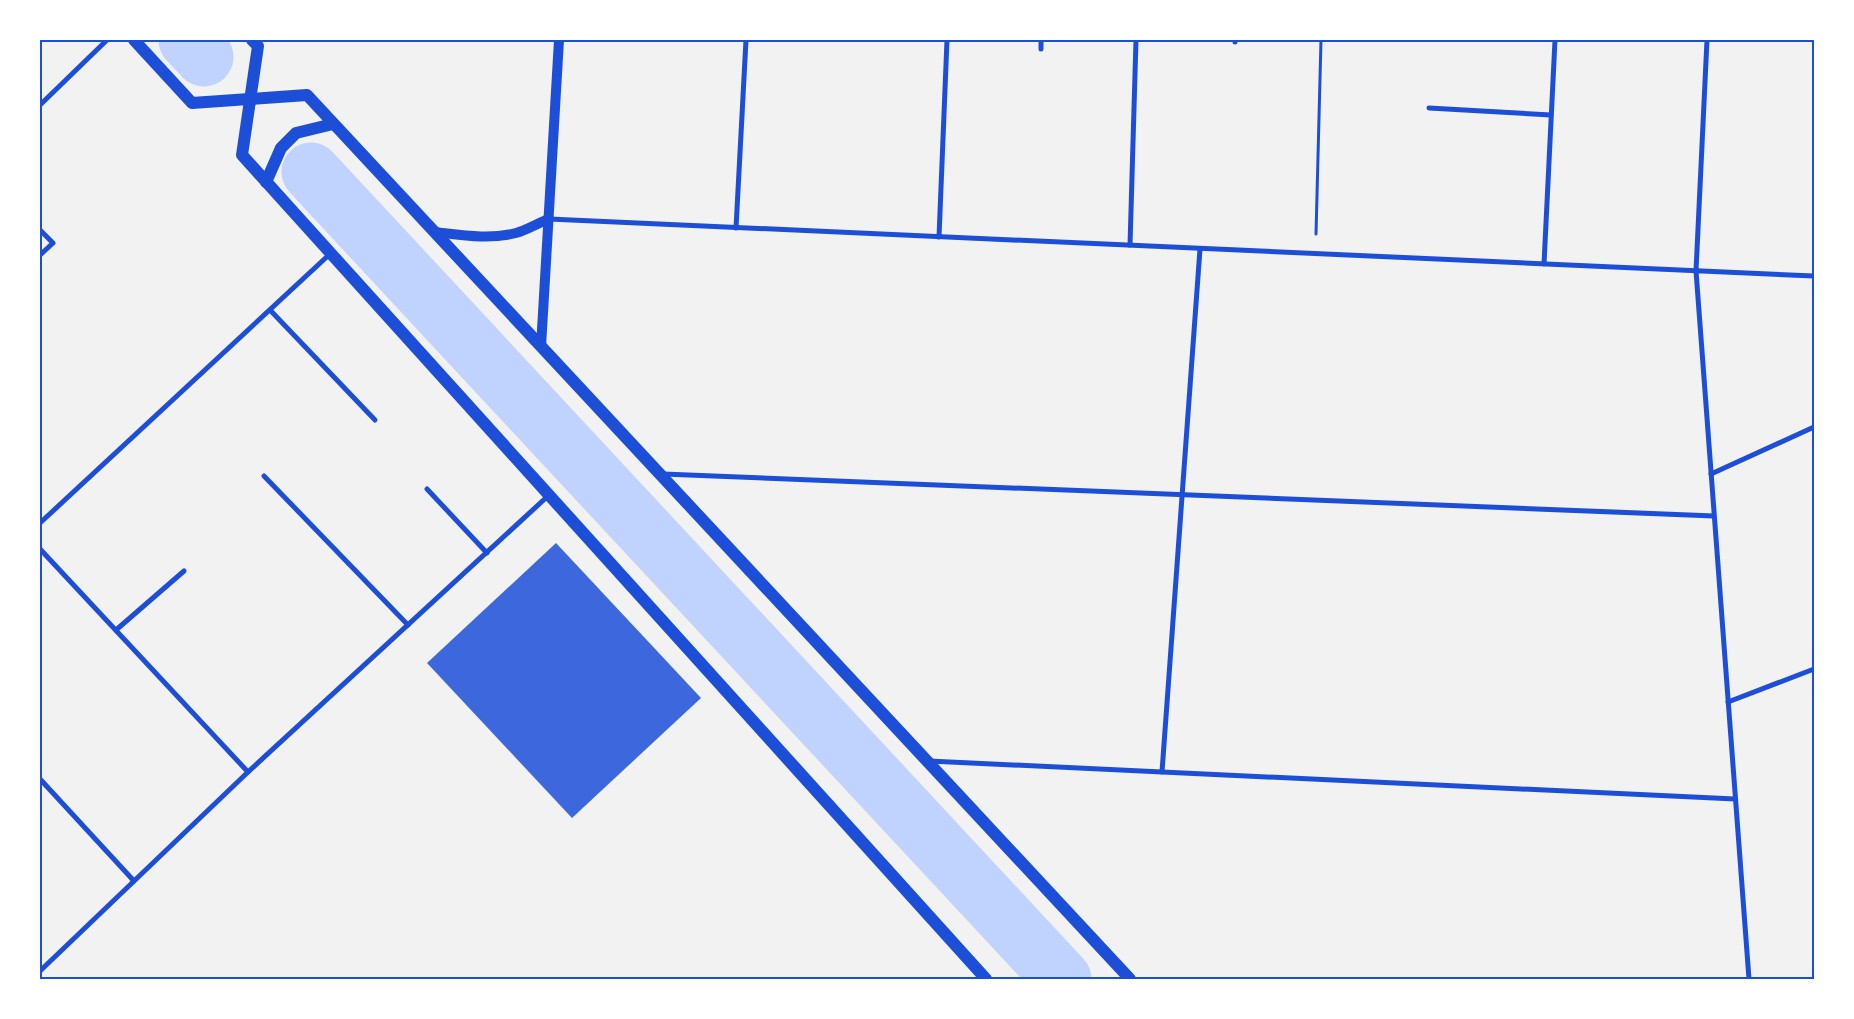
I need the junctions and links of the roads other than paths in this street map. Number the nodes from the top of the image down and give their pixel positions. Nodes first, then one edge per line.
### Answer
1 (108, 40) edge
2 (134, 40) edge
3 (252, 40) edge
4 (559, 40) edge
5 (746, 40) edge
6 (947, 40) edge
7 (1041, 40) edge
8 (1136, 40) edge
9 (1555, 40) edge
10 (1707, 40) edge
11 (1041, 49) dead end
12 (250, 99) junction
13 (40, 106) edge
14 (1430, 108) dead end
15 (1551, 115) junction
16 (333, 124) junction
17 (266, 182) junction
18 (549, 219) junction
19 (736, 228) junction
20 (40, 230) edge
21 (434, 232) junction
22 (939, 237) junction
23 (1130, 245) junction
24 (1200, 249) junction
25 (331, 254) junction
26 (40, 255) edge
27 (1544, 264) junction
28 (1696, 271) junction
29 (1814, 276) edge
30 (270, 310) junction
31 (541, 347) junction
32 (375, 420) dead end
33 (1814, 427) edge
34 (660, 474) junction
35 (1711, 474) junction
36 (264, 476) dead end
37 (427, 490) dead end
38 (549, 495) junction
39 (1182, 495) junction
40 (1714, 516) junction
41 (40, 523) edge
42 (40, 549) edge
43 (487, 553) junction
44 (184, 571) dead end
45 (408, 625) junction
46 (116, 630) junction
47 (1814, 669) edge
48 (1728, 702) junction
49 (927, 760) junction
50 (248, 772) junction
51 (1162, 772) junction
52 (40, 780) edge
53 (1736, 799) junction
54 (134, 881) junction
55 (40, 972) edge
56 (986, 979) edge
57 (1130, 979) edge
58 (1749, 979) edge

1 - 13 street
2 - 12 main road
3 - 12 main road
4 - 18 main road
5 - 19 street
6 - 22 street
7 - 11 street
8 - 23 street
9 - 15 street
10 - 28 street
12 - 16 main road
12 - 17 main road
14 - 15 street
15 - 27 street
16 - 17 main road
16 - 21 main road
17 - 25 main road
18 - 19 street
18 - 21 main road
18 - 31 main road
19 - 22 street
20 - 26 street
21 - 31 main road
22 - 23 street
23 - 24 street
24 - 27 street
24 - 39 street
25 - 30 street
25 - 38 main road
27 - 28 street
28 - 29 street
28 - 35 street
30 - 32 street
30 - 41 street
31 - 34 main road
33 - 35 street
34 - 39 street
34 - 49 main road
35 - 40 street
36 - 45 street
37 - 43 street
38 - 43 street
38 - 56 main road
39 - 40 street
39 - 51 street
40 - 48 street
42 - 46 street
43 - 45 street
44 - 46 street
45 - 50 street
46 - 50 street
47 - 48 street
48 - 53 street
49 - 51 street
49 - 57 main road
50 - 54 street
51 - 53 street
52 - 54 street
53 - 58 street
54 - 55 street

